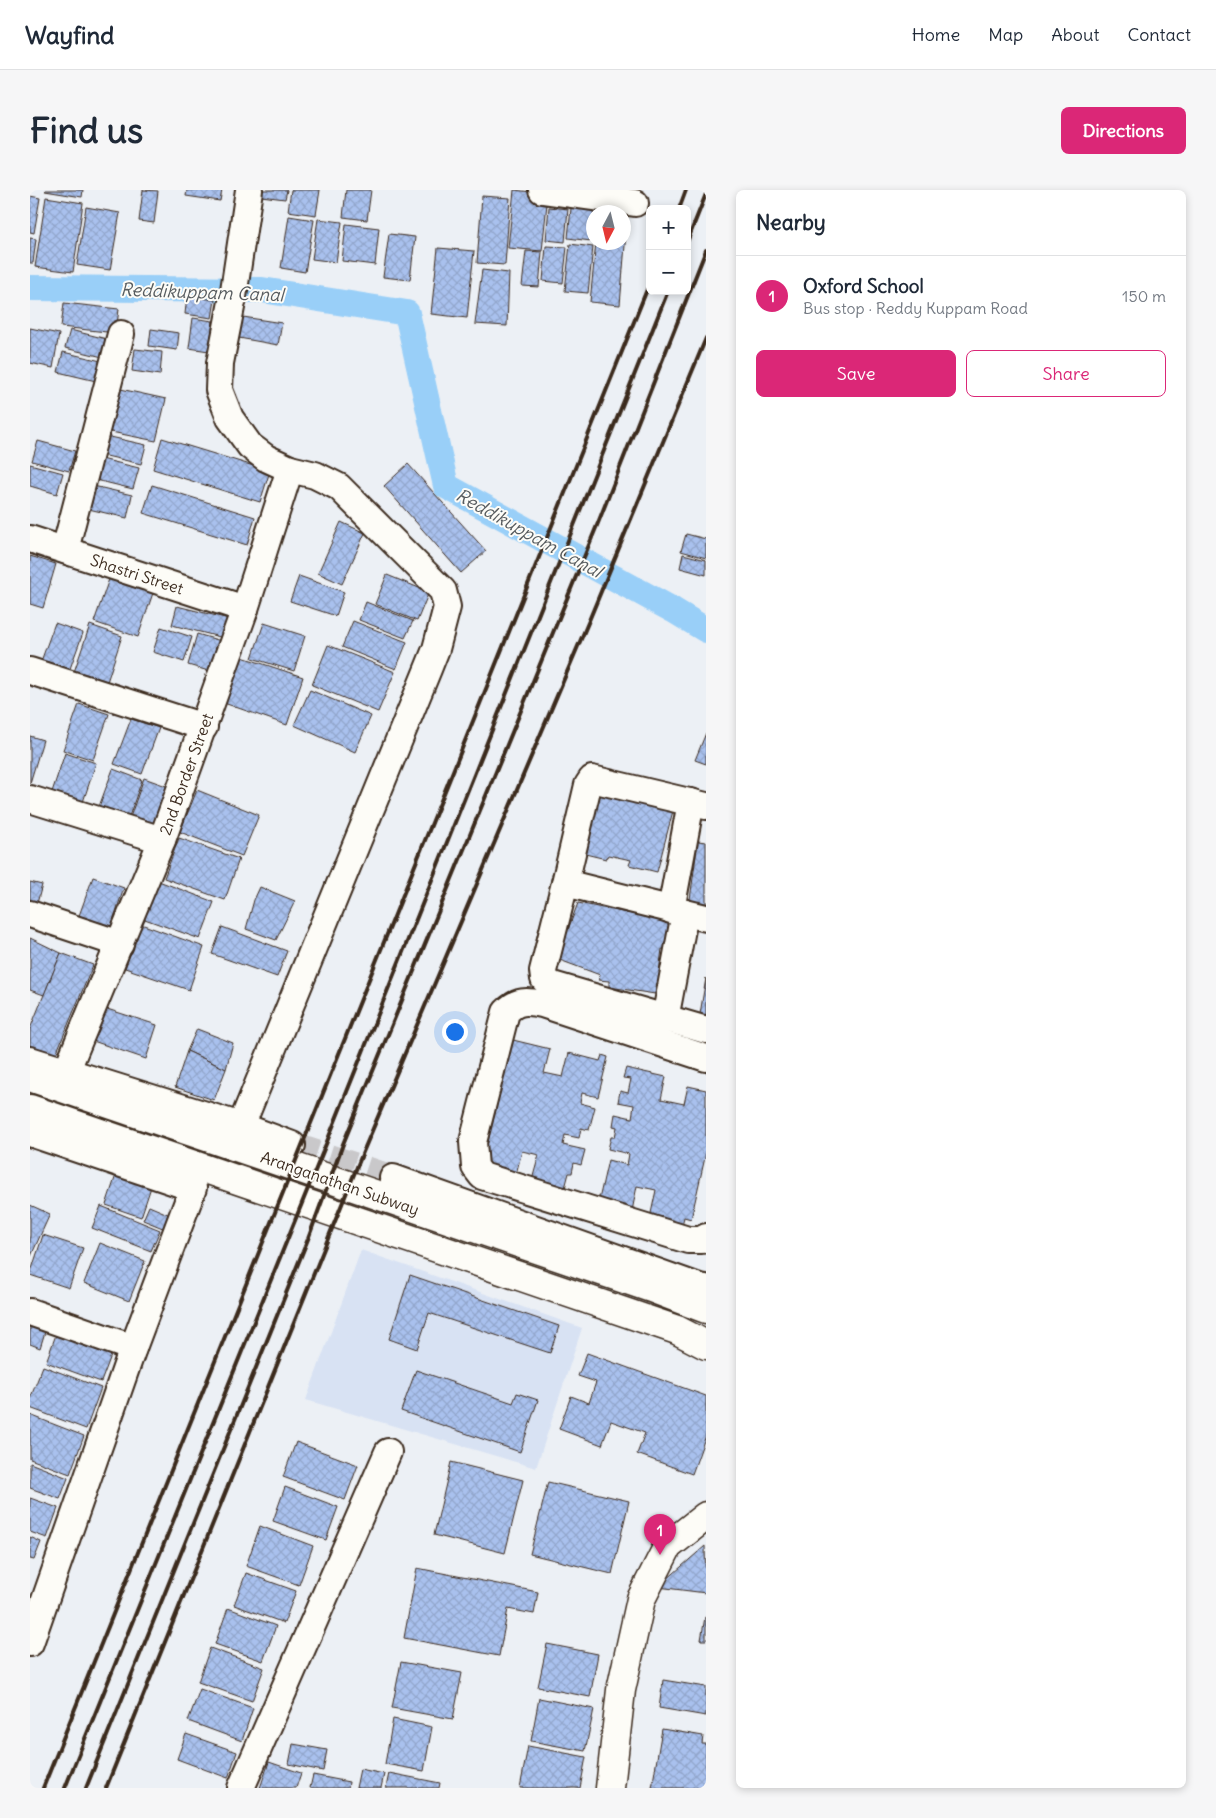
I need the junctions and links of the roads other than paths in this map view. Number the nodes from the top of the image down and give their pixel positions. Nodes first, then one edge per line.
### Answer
1 (249, 190) edge
2 (542, 190) edge
3 (636, 203) dead end
4 (121, 334) dead end
5 (290, 469) junction
6 (30, 539) edge
7 (65, 550) junction
8 (244, 609) junction
9 (30, 671) edge
10 (204, 727) junction
11 (30, 799) edge
12 (698, 804) edge
13 (162, 840) junction
14 (565, 883) junction
15 (30, 914) edge
16 (687, 914) edge
17 (120, 944) junction
18 (665, 1019) junction
19 (706, 1030) edge
20 (706, 1058) edge
21 (30, 1060) edge
22 (66, 1072) junction
23 (30, 1077) edge
24 (241, 1126) junction
25 (30, 1128) edge
26 (292, 1145) tunnel mouth
27 (393, 1178) tunnel mouth
28 (706, 1237) edge
29 (706, 1288) edge
30 (706, 1309) edge
31 (30, 1312) edge
32 (706, 1345) edge
33 (132, 1348) junction
34 (388, 1452) dead end
35 (706, 1516) edge
36 (30, 1642) edge
37 (242, 1788) edge
38 (610, 1788) edge

1 - 5 street
2 - 3 street
4 - 7 street
5 - 8 street, 2nd Border Street
5 - 24 street
6 - 7 street, Shastri Street
7 - 8 street, Shastri Street
8 - 10 street, 2nd Border Street
9 - 10 street
10 - 13 street, 2nd Border Street
11 - 13 street
12 - 14 street
12 - 16 street
13 - 17 street, 2nd Border Street
14 - 16 street
14 - 18 street
15 - 17 street
16 - 18 street
17 - 22 street, 2nd Border Street
18 - 19 street
20 - 28 street
21 - 22 street
22 - 24 street
23 - 30 main road, Aranganathan Subway
24 - 26 street
25 - 32 main road
25 - 33 street
27 - 29 street
31 - 33 street
33 - 36 street
34 - 37 street
35 - 38 main road

